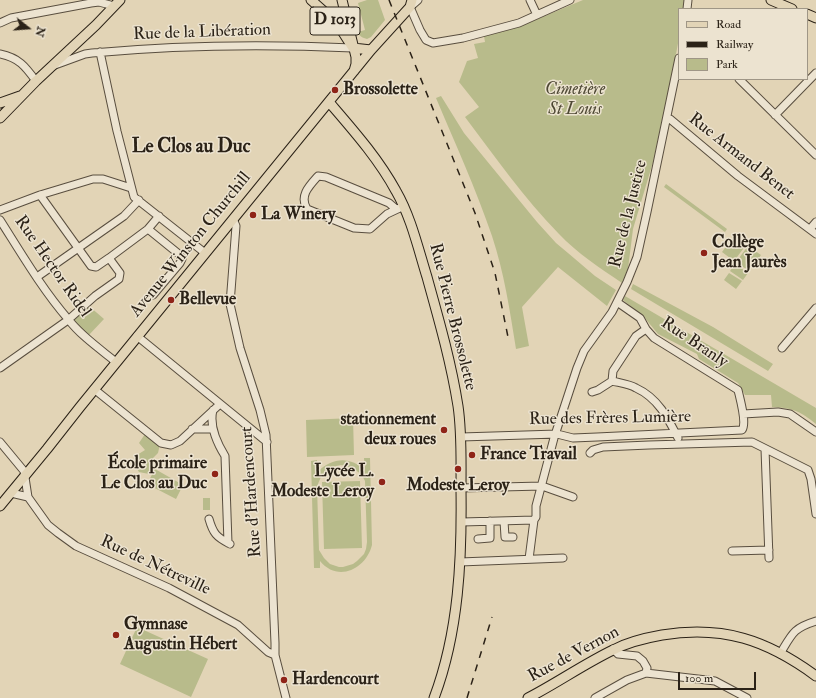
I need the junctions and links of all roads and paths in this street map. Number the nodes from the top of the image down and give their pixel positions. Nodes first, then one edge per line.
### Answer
1 (127, 0) edge
2 (311, 0) edge
3 (342, 0) edge
4 (418, 0) edge
5 (530, 0) edge
6 (570, 0) edge
7 (771, 0) edge
8 (117, 3) edge
9 (411, 4) edge
10 (790, 8) edge
11 (537, 15) junction
12 (0, 23) edge
13 (96, 25) junction
14 (353, 48) junction
15 (371, 50) junction
16 (100, 52) junction
17 (0, 54) edge
18 (678, 63) edge
19 (53, 65) junction
20 (354, 72) junction
21 (816, 73) edge
22 (740, 80) edge
23 (36, 81) junction
24 (21, 96) junction
25 (329, 102) junction
26 (0, 103) edge
27 (775, 115) junction
28 (0, 118) edge
29 (667, 118) junction
30 (816, 156) edge
31 (131, 188) junction
32 (40, 195) junction
33 (139, 200) junction
34 (400, 208) junction
35 (0, 210) edge
36 (159, 216) junction
37 (233, 219) junction
38 (0, 220) edge
39 (816, 222) edge
40 (226, 229) junction
41 (148, 230) junction
42 (813, 232) edge
43 (235, 239) junction
44 (78, 249) junction
45 (205, 253) junction
46 (109, 258) junction
47 (38, 277) junction
48 (153, 295) dead end
49 (617, 302) junction
50 (816, 308) edge
51 (68, 320) junction
52 (646, 329) junction
53 (137, 336) junction
54 (782, 348) dead end
55 (116, 362) junction
56 (0, 368) edge
57 (612, 381) junction
58 (94, 389) junction
59 (592, 392) dead end
60 (220, 404) junction
61 (213, 410) junction
62 (743, 414) junction
63 (192, 429) junction
64 (214, 429) junction
65 (816, 432) edge
66 (557, 434) junction
67 (676, 434) junction
68 (461, 437) junction
69 (0, 442) edge
70 (266, 442) junction
71 (681, 444) junction
72 (765, 449) junction
73 (590, 453) dead end
74 (25, 476) junction
75 (542, 486) junction
76 (462, 488) junction
77 (11, 493) junction
78 (28, 497) junction
79 (573, 497) dead end
80 (0, 506) edge
81 (816, 514) edge
82 (208, 519) dead end
83 (534, 520) junction
84 (490, 521) junction
85 (504, 521) junction
86 (462, 522) junction
87 (512, 537) dead end
88 (478, 539) dead end
89 (769, 550) junction
90 (732, 551) dead end
91 (563, 558) dead end
92 (769, 558) dead end
93 (529, 559) junction
94 (460, 562) junction
95 (816, 621) edge
96 (613, 649) junction
97 (780, 654) junction
98 (275, 655) junction
99 (646, 673) junction
100 (816, 676) edge
101 (286, 698) edge
102 (434, 698) edge
103 (528, 698) edge
104 (595, 698) edge
105 (747, 698) edge

1 - 13 main road
2 - 14 main road, D 1013
3 - 14 main road
4 - 9 street
5 - 11 street
6 - 11 street
7 - 10 main road
8 - 12 street
8 - 13 main road
9 - 11 street
9 - 15 main road, Avenue Winston Churchill / D 1013
13 - 19 main road
14 - 15 main road, D 1013
14 - 16 street, Rue de la Libération
14 - 20 main road
15 - 20 main road, Avenue Winston Churchill
16 - 19 street, Rue de la Libération
16 - 31 street
17 - 23 street
18 - 29 street, Rue de la Justice
19 - 23 main road
20 - 25 main road, Avenue Winston Churchill
21 - 27 street
22 - 27 street
23 - 24 main road
24 - 26 main road
24 - 28 main road
25 - 34 main road, Rue Pierre Brossolette
25 - 37 main road, Avenue Winston Churchill
27 - 30 street
29 - 42 street, Rue Armand Benet
29 - 49 street, Rue de la Justice
31 - 32 street
31 - 33 street
32 - 35 street
32 - 44 street
33 - 36 street
33 - 44 street
34 - 34 street
34 - 68 main road, Rue Pierre Brossolette
36 - 41 street
36 - 45 street
37 - 40 main road, Avenue Winston Churchill
37 - 43 street, Rue d'Hardencourt
38 - 47 street, Rue Hector Ridel
39 - 42 street
40 - 43 street
40 - 45 main road, Avenue Winston Churchill
41 - 46 street
41 - 48 street
43 - 70 street, Rue d'Hardencourt
44 - 46 street
44 - 47 street
45 - 53 main road, Avenue Winston Churchill
46 - 51 street
47 - 51 street, Rue Hector Ridel
49 - 52 street, Rue Branly
49 - 66 street, Rue de la Justice
50 - 54 street
51 - 55 street, Rue Hector Ridel
51 - 56 street
52 - 57 street
52 - 62 street, Rue Branly
53 - 55 main road, Avenue Winston Churchill
53 - 60 street
55 - 58 main road, Avenue Winston Churchill
57 - 59 street
57 - 67 street
58 - 63 street
58 - 74 main road, Avenue Winston Churchill
60 - 61 street
60 - 70 street
61 - 63 street
61 - 64 street
62 - 65 street
62 - 67 street, Rue des Frères Lumière
63 - 64 street
64 - 82 street
66 - 67 street, Rue des Frères Lumière
66 - 68 street, Rue des Frères Lumière
66 - 75 street, Rue de la Justice
67 - 71 street
68 - 76 main road, Rue Pierre Brossolette
69 - 74 street
70 - 98 street, Rue d'Hardencourt
71 - 72 street
71 - 73 street
72 - 81 street
72 - 89 street
74 - 77 main road, Avenue Winston Churchill
74 - 78 street, Rue de Nétreville
75 - 76 street
75 - 79 street
75 - 83 street, Rue de la Justice
76 - 86 main road, Rue Pierre Brossolette
77 - 78 street
77 - 80 main road, Avenue Winston Churchill
78 - 98 street, Rue de Nétreville
83 - 85 street
83 - 93 street, Rue de la Justice
84 - 85 street
84 - 86 street
84 - 88 street
85 - 87 street
86 - 94 main road, Rue Pierre Brossolette
89 - 90 street
89 - 92 street
91 - 93 street
93 - 94 street
94 - 102 main road, Rue Pierre Brossolette
95 - 97 street
96 - 97 main road, Rue de Vernon
96 - 99 street
96 - 103 main road, Rue de Vernon
97 - 100 main road, Rue de Vernon
98 - 101 street, Rue d'Hardencourt
99 - 104 street
99 - 105 street

